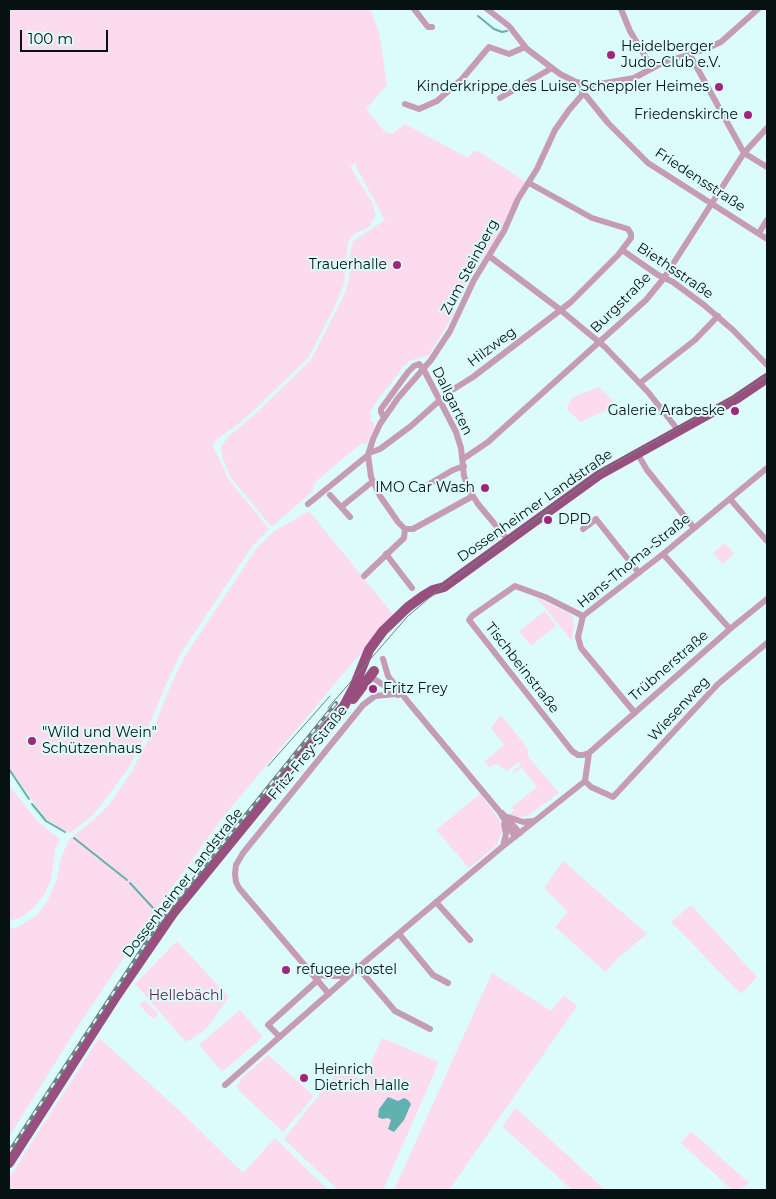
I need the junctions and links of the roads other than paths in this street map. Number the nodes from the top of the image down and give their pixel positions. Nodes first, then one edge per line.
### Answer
1 (414, 9) edge
2 (487, 9) edge
3 (621, 9) edge
4 (758, 9) edge
5 (432, 27) dead end
6 (525, 47) junction
7 (690, 55) junction
8 (552, 68) junction
9 (652, 68) junction
10 (582, 84) junction
11 (583, 92) junction
12 (500, 98) dead end
13 (405, 104) dead end
14 (767, 128) edge
15 (744, 153) junction
16 (767, 167) edge
17 (529, 183) junction
18 (712, 203) junction
19 (767, 220) edge
20 (758, 233) junction
21 (767, 239) edge
22 (622, 250) junction
23 (489, 256) junction
24 (664, 278) junction
25 (560, 311) junction
26 (718, 316) junction
27 (600, 342) junction
28 (767, 365) edge
29 (424, 370) junction
30 (767, 378) edge
31 (640, 383) junction
32 (441, 401) junction
33 (678, 430) junction
34 (368, 454) junction
35 (640, 458) dead end
36 (464, 462) junction
37 (767, 468) edge
38 (372, 482) junction
39 (426, 486) dead end
40 (330, 495) dead end
41 (473, 496) junction
42 (730, 499) junction
43 (308, 504) dead end
44 (341, 507) junction
45 (350, 517) dead end
46 (694, 528) junction
47 (405, 529) junction
48 (583, 529) dead end
49 (508, 540) junction
50 (767, 541) edge
51 (386, 554) junction
52 (663, 554) junction
53 (639, 573) junction
54 (364, 576) dead end
55 (412, 588) dead end
56 (767, 600) edge
57 (583, 616) junction
58 (730, 629) junction
59 (379, 635) junction
60 (767, 643) edge
61 (383, 659) dead end
62 (372, 675) junction
63 (388, 676) junction
64 (356, 684) junction
65 (396, 694) junction
66 (375, 696) junction
67 (409, 703) junction
68 (344, 706) junction
69 (635, 713) junction
70 (589, 753) junction
71 (585, 781) junction
72 (505, 819) junction
73 (535, 820) junction
74 (517, 835) junction
75 (502, 847) junction
76 (436, 902) junction
77 (399, 934) junction
78 (470, 940) dead end
79 (356, 971) junction
80 (312, 973) junction
81 (318, 980) junction
82 (448, 983) dead end
83 (329, 994) junction
84 (430, 1029) dead end
85 (280, 1037) junction
86 (225, 1084) dead end
87 (9, 1164) edge

1 - 5 street
2 - 6 street
3 - 9 street
4 - 7 street
6 - 8 street
6 - 13 street
7 - 9 street
7 - 15 street
8 - 10 street
8 - 12 street
9 - 10 street
10 - 11 street
11 - 17 street, Zum Steinberg
11 - 18 street, Friedensstraße
14 - 15 street, Burgstraße
15 - 16 street
15 - 18 street, Burgstraße
17 - 22 street, Biethsstraße
17 - 23 street, Zum Steinberg
18 - 20 street, Friedensstraße
18 - 24 street, Burgstraße
19 - 20 street
20 - 21 street, Friedensstraße
22 - 24 street, Biethsstraße
22 - 25 street, Hilzweg
23 - 25 street
23 - 29 street, Zum Steinberg
24 - 26 street, Biethsstraße
24 - 27 street, Burgstraße
25 - 27 street
25 - 32 street, Hilzweg
26 - 28 street, Biethsstraße
26 - 31 street
27 - 31 street
27 - 36 street, Burgstraße
29 - 32 street, Dallgarten
29 - 34 street, Dallgarten
30 - 33 main road, Dossenheimer Landstraße
31 - 33 street
32 - 34 street, Hilzweg
32 - 36 street, Dallgarten
33 - 49 main road, Dossenheimer Landstraße
34 - 38 street
34 - 43 street
35 - 46 street
36 - 39 street, Burgstraße
36 - 41 street
37 - 42 street, Hans-Thoma-Straße
38 - 44 street
38 - 47 street
40 - 44 street
41 - 47 street
41 - 49 street
42 - 46 street, Hans-Thoma-Straße
42 - 50 street
44 - 45 street
46 - 52 street, Hans-Thoma-Straße
47 - 51 street
48 - 53 street
49 - 59 main road, Dossenheimer Landstraße
51 - 54 street
51 - 55 street
52 - 53 street, Hans-Thoma-Straße
52 - 58 street
53 - 57 street, Hans-Thoma-Straße
56 - 58 street, Trübnerstraße
57 - 69 street, Hans-Thoma-Straße
57 - 70 street, Tischbeinstraße
58 - 69 street, Trübnerstraße
59 - 62 main road, Dossenheimer Landstraße
59 - 64 main road, Dossenheimer Landstraße
60 - 71 street, Wiesenweg
61 - 63 street
62 - 63 street
62 - 64 street, Dossenheimer Landstraße
62 - 65 street
62 - 66 street
62 - 68 main road, Dossenheimer Landstraße
63 - 67 street
64 - 68 main road, Dossenheimer Landstraße
65 - 66 street
65 - 67 street
66 - 80 street, Fritz-Frey-Straße
67 - 72 street
68 - 87 main road, Dossenheimer Landstraße
69 - 70 street, Trübnerstraße
70 - 71 street
71 - 73 street
72 - 73 street
72 - 74 street
72 - 75 street
73 - 74 street
74 - 75 street
75 - 76 street
76 - 77 street
76 - 78 street
77 - 79 street
77 - 82 street
79 - 80 street
79 - 83 street
79 - 84 street
80 - 81 street, Fritz-Frey-Straße
81 - 83 street, Fritz-Frey-Straße
81 - 85 street
83 - 85 street
85 - 86 street

